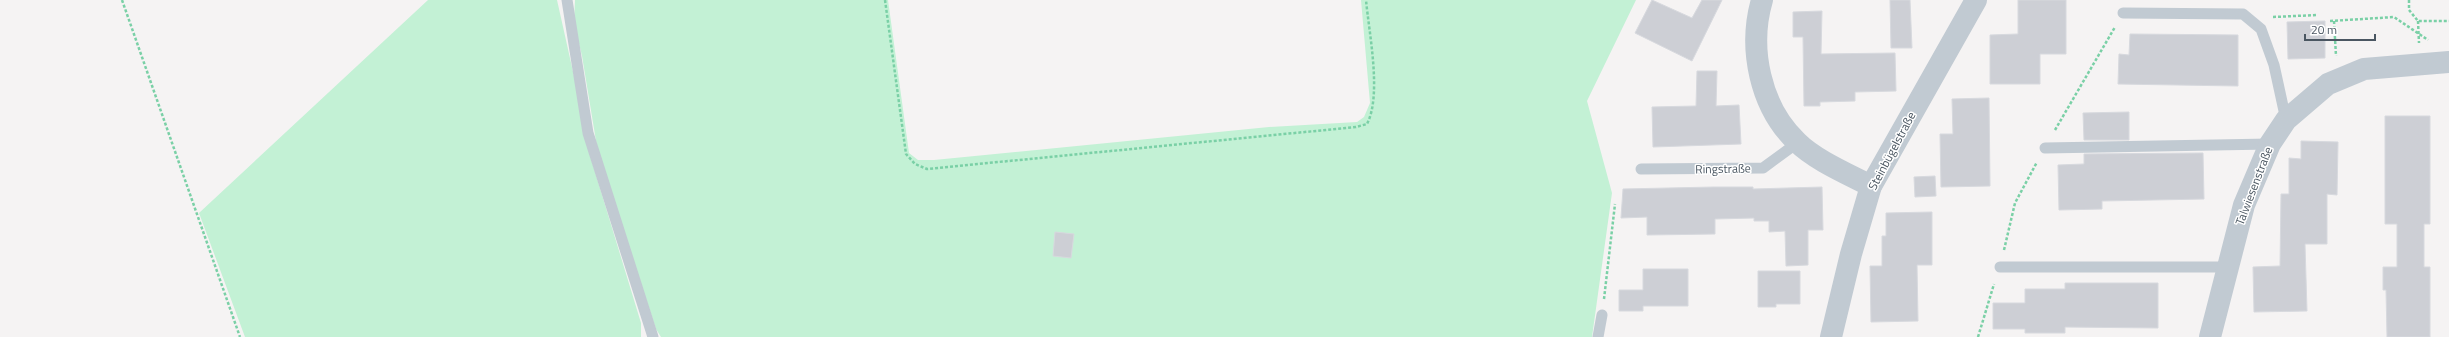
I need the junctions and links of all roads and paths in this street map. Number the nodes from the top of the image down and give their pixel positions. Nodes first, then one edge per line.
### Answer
1 (122, 0) edge
2 (567, 0) edge
3 (885, 0) edge
4 (1366, 0) edge
5 (1762, 0) edge
6 (1976, 0) edge
7 (2409, 0) edge
8 (2124, 14) joint
9 (2317, 15) dead end
10 (2267, 17) dead end
11 (2330, 21) dead end
12 (2334, 21) junction
13 (2449, 21) edge
14 (2426, 38) dead end
15 (2449, 62) edge
16 (2343, 78) junction
17 (2286, 120) junction
18 (1797, 143) junction
19 (2270, 144) junction
20 (2045, 148) junction
21 (1641, 169) dead end
22 (1871, 186) junction
23 (1615, 204) dead end
24 (2000, 267) junction
25 (2227, 267) junction
26 (1602, 315) joint
27 (240, 337) edge
28 (653, 337) edge
29 (1598, 337) edge
30 (1831, 337) edge
31 (1978, 337) edge
32 (2210, 337) edge

1 - 27 path
2 - 28 lane
3 - 4 path
5 - 18 street
6 - 22 street, Steinbügelstraße
7 - 13 path
8 - 17 lane
8 - 20 path
9 - 10 path
11 - 12 path
12 - 14 path
12 - 16 path
15 - 16 street, Talwiesenstraße
16 - 17 street, Talwiesenstraße
17 - 19 street, Talwiesenstraße
18 - 21 lane, Ringstraße
18 - 22 street
19 - 20 lane
19 - 25 street, Talwiesenstraße
20 - 24 path
22 - 30 street, Steinbügelstraße
23 - 26 path
24 - 25 lane
24 - 31 path
25 - 32 street, Talwiesenstraße
26 - 29 lane

